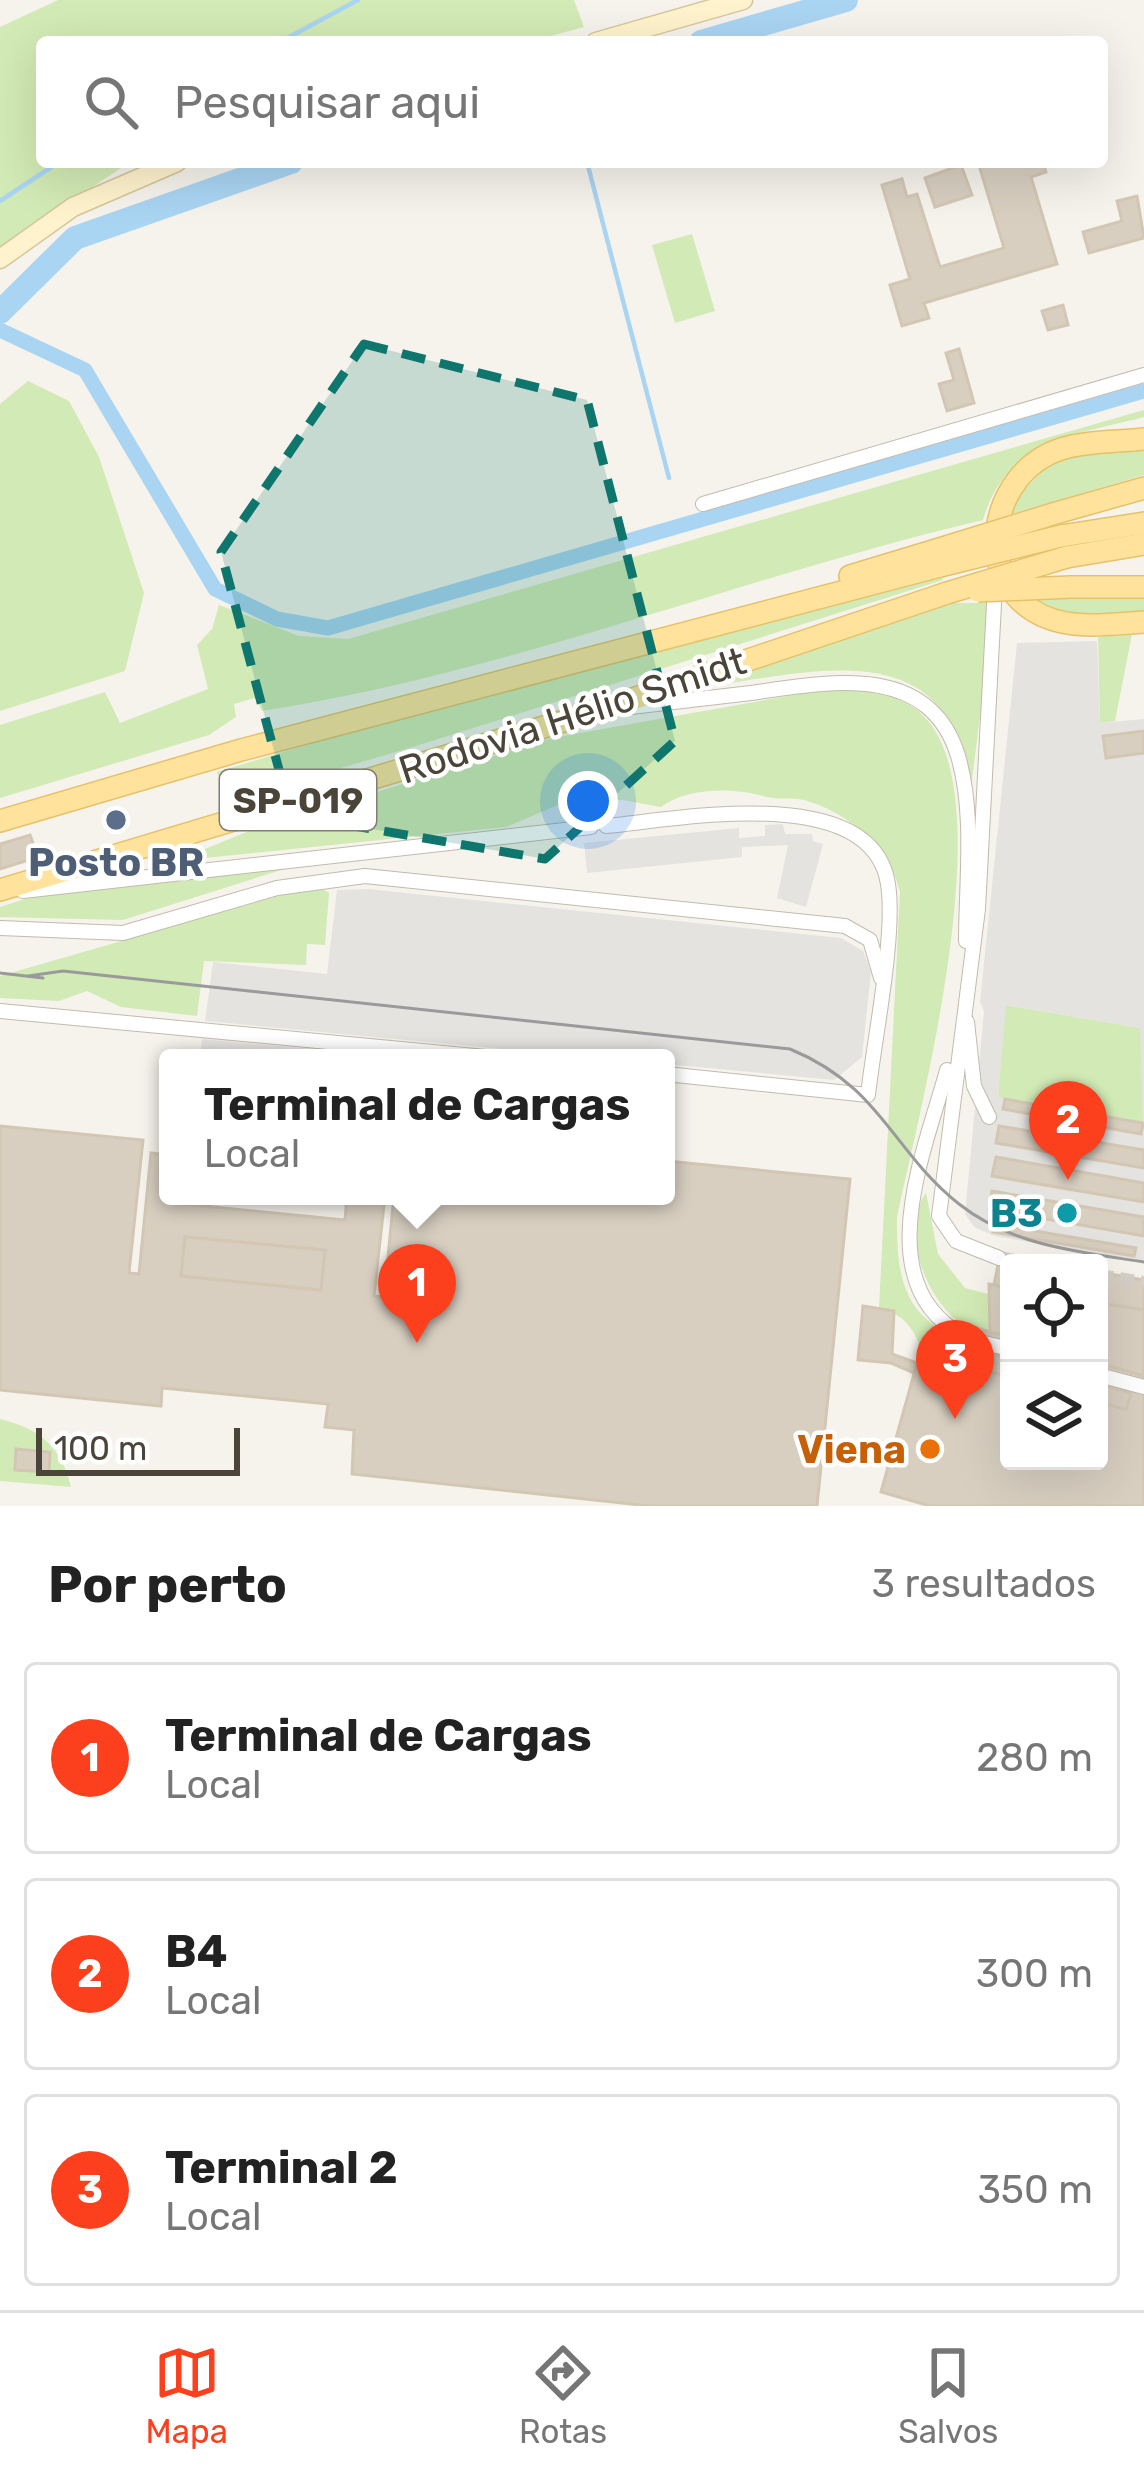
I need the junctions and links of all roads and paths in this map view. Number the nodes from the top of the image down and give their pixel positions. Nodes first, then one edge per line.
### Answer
1 (742, 0) edge
2 (617, 36) edge
3 (164, 168) edge
4 (0, 259) edge
5 (1144, 375) edge
6 (1144, 439) edge
7 (1144, 488) edge
8 (704, 504) dead end
9 (1144, 523) edge
10 (1144, 544) edge
11 (1064, 547) junction
12 (996, 556) junction
13 (938, 558) junction
14 (1144, 587) edge
15 (947, 593) junction
16 (1144, 622) edge
17 (596, 711) junction
18 (0, 821) edge
19 (0, 892) edge
20 (889, 907) junction
21 (0, 928) edge
22 (861, 931) junction
23 (880, 978) junction
24 (966, 992) junction
25 (0, 1011) edge
26 (962, 1017) junction
27 (401, 1049) edge
28 (675, 1075) edge
29 (989, 1117) dead end
30 (999, 1258) dead end
31 (1000, 1347) edge
32 (1108, 1378) edge
33 (1144, 1388) edge

1 - 2 main road
3 - 4 main road
5 - 8 street
6 - 12 main road
7 - 13 main road, bridge
9 - 11 main road, Rodovia Hélio Smidt / SP-019
10 - 11 main road, Rodovia Hélio Smidt / SP-019
11 - 13 main road, Rodovia Hélio Smidt / SP-019, bridge
11 - 15 main road, Rodovia Hélio Smidt / SP-019, bridge
12 - 16 main road
12 - 24 street
13 - 18 main road, Rodovia Hélio Smidt / SP-019
14 - 15 main road, bridge
15 - 17 main road, Rodovia Hélio Smidt / SP-019
17 - 19 main road, Rodovia Hélio Smidt / SP-019
17 - 24 street
19 - 20 street
20 - 22 street
20 - 23 street
21 - 22 street
22 - 23 street
23 - 28 street
24 - 26 street
24 - 29 street
25 - 27 street
26 - 30 street
26 - 31 street
32 - 33 street

